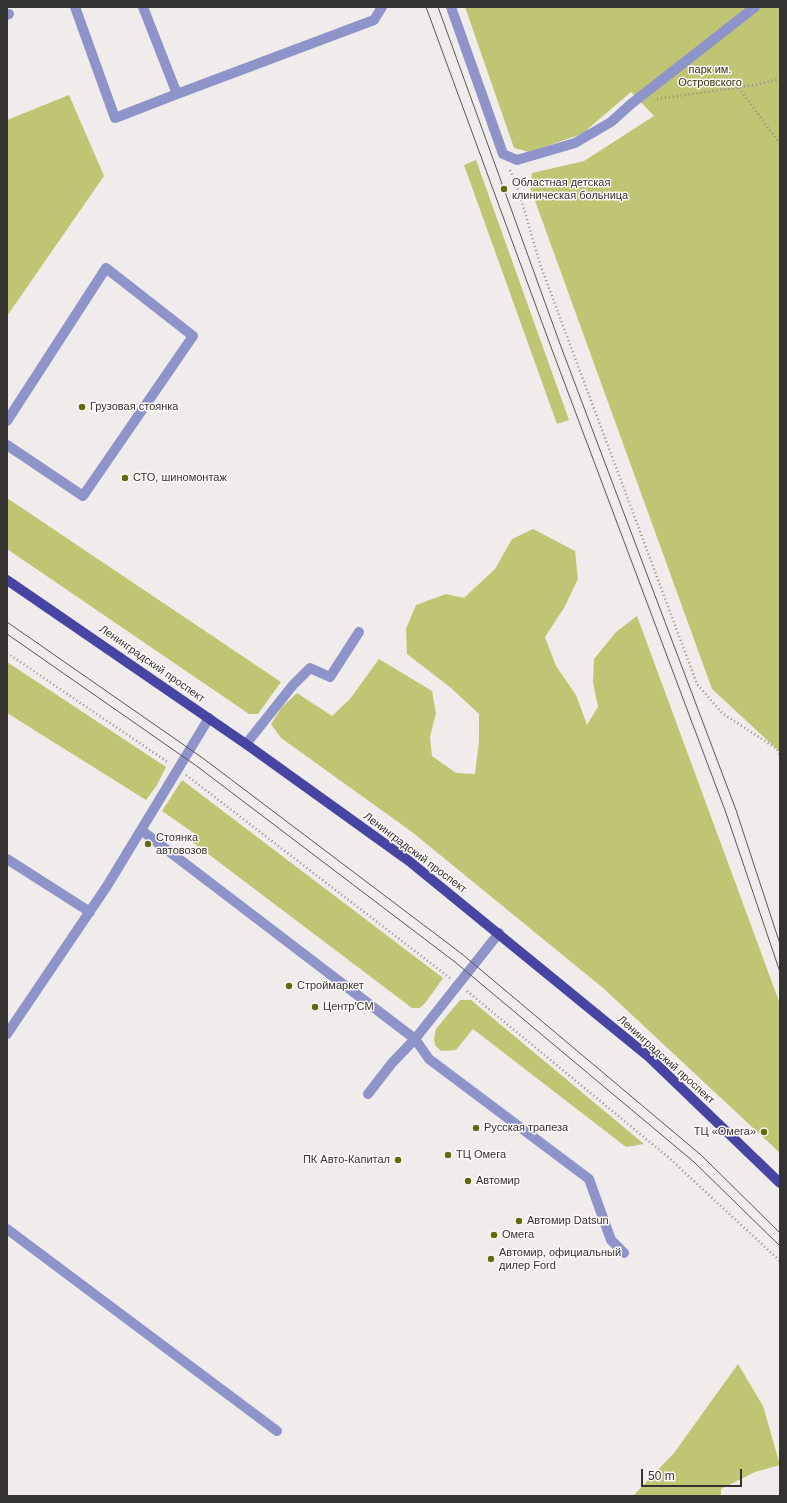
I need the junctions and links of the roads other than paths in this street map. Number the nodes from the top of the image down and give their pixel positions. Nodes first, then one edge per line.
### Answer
1 (75, 7) edge
2 (143, 7) edge
3 (382, 7) edge
4 (451, 7) edge
5 (755, 7) edge
6 (177, 94) junction
7 (7, 421) edge
8 (7, 445) edge
9 (7, 580) edge
10 (359, 632) dead end
11 (209, 718) junction
12 (246, 744) junction
13 (141, 830) junction
14 (7, 859) edge
15 (90, 912) junction
16 (499, 933) junction
17 (7, 1034) edge
18 (415, 1039) junction
19 (368, 1094) dead end
20 (780, 1183) edge
21 (7, 1229) edge
22 (624, 1253) dead end
23 (277, 1431) dead end

1 - 6 lane
2 - 6 lane
3 - 6 lane
4 - 5 lane
7 - 8 lane
9 - 11 main road, Ленинградский проспект
10 - 12 lane
11 - 12 main road, Ленинградский проспект
11 - 13 lane
12 - 16 main road, Ленинградский проспект
13 - 15 lane
13 - 18 lane
14 - 15 lane
15 - 17 lane
16 - 18 lane
16 - 20 main road, Ленинградский проспект
18 - 19 lane
18 - 22 lane
21 - 23 lane

